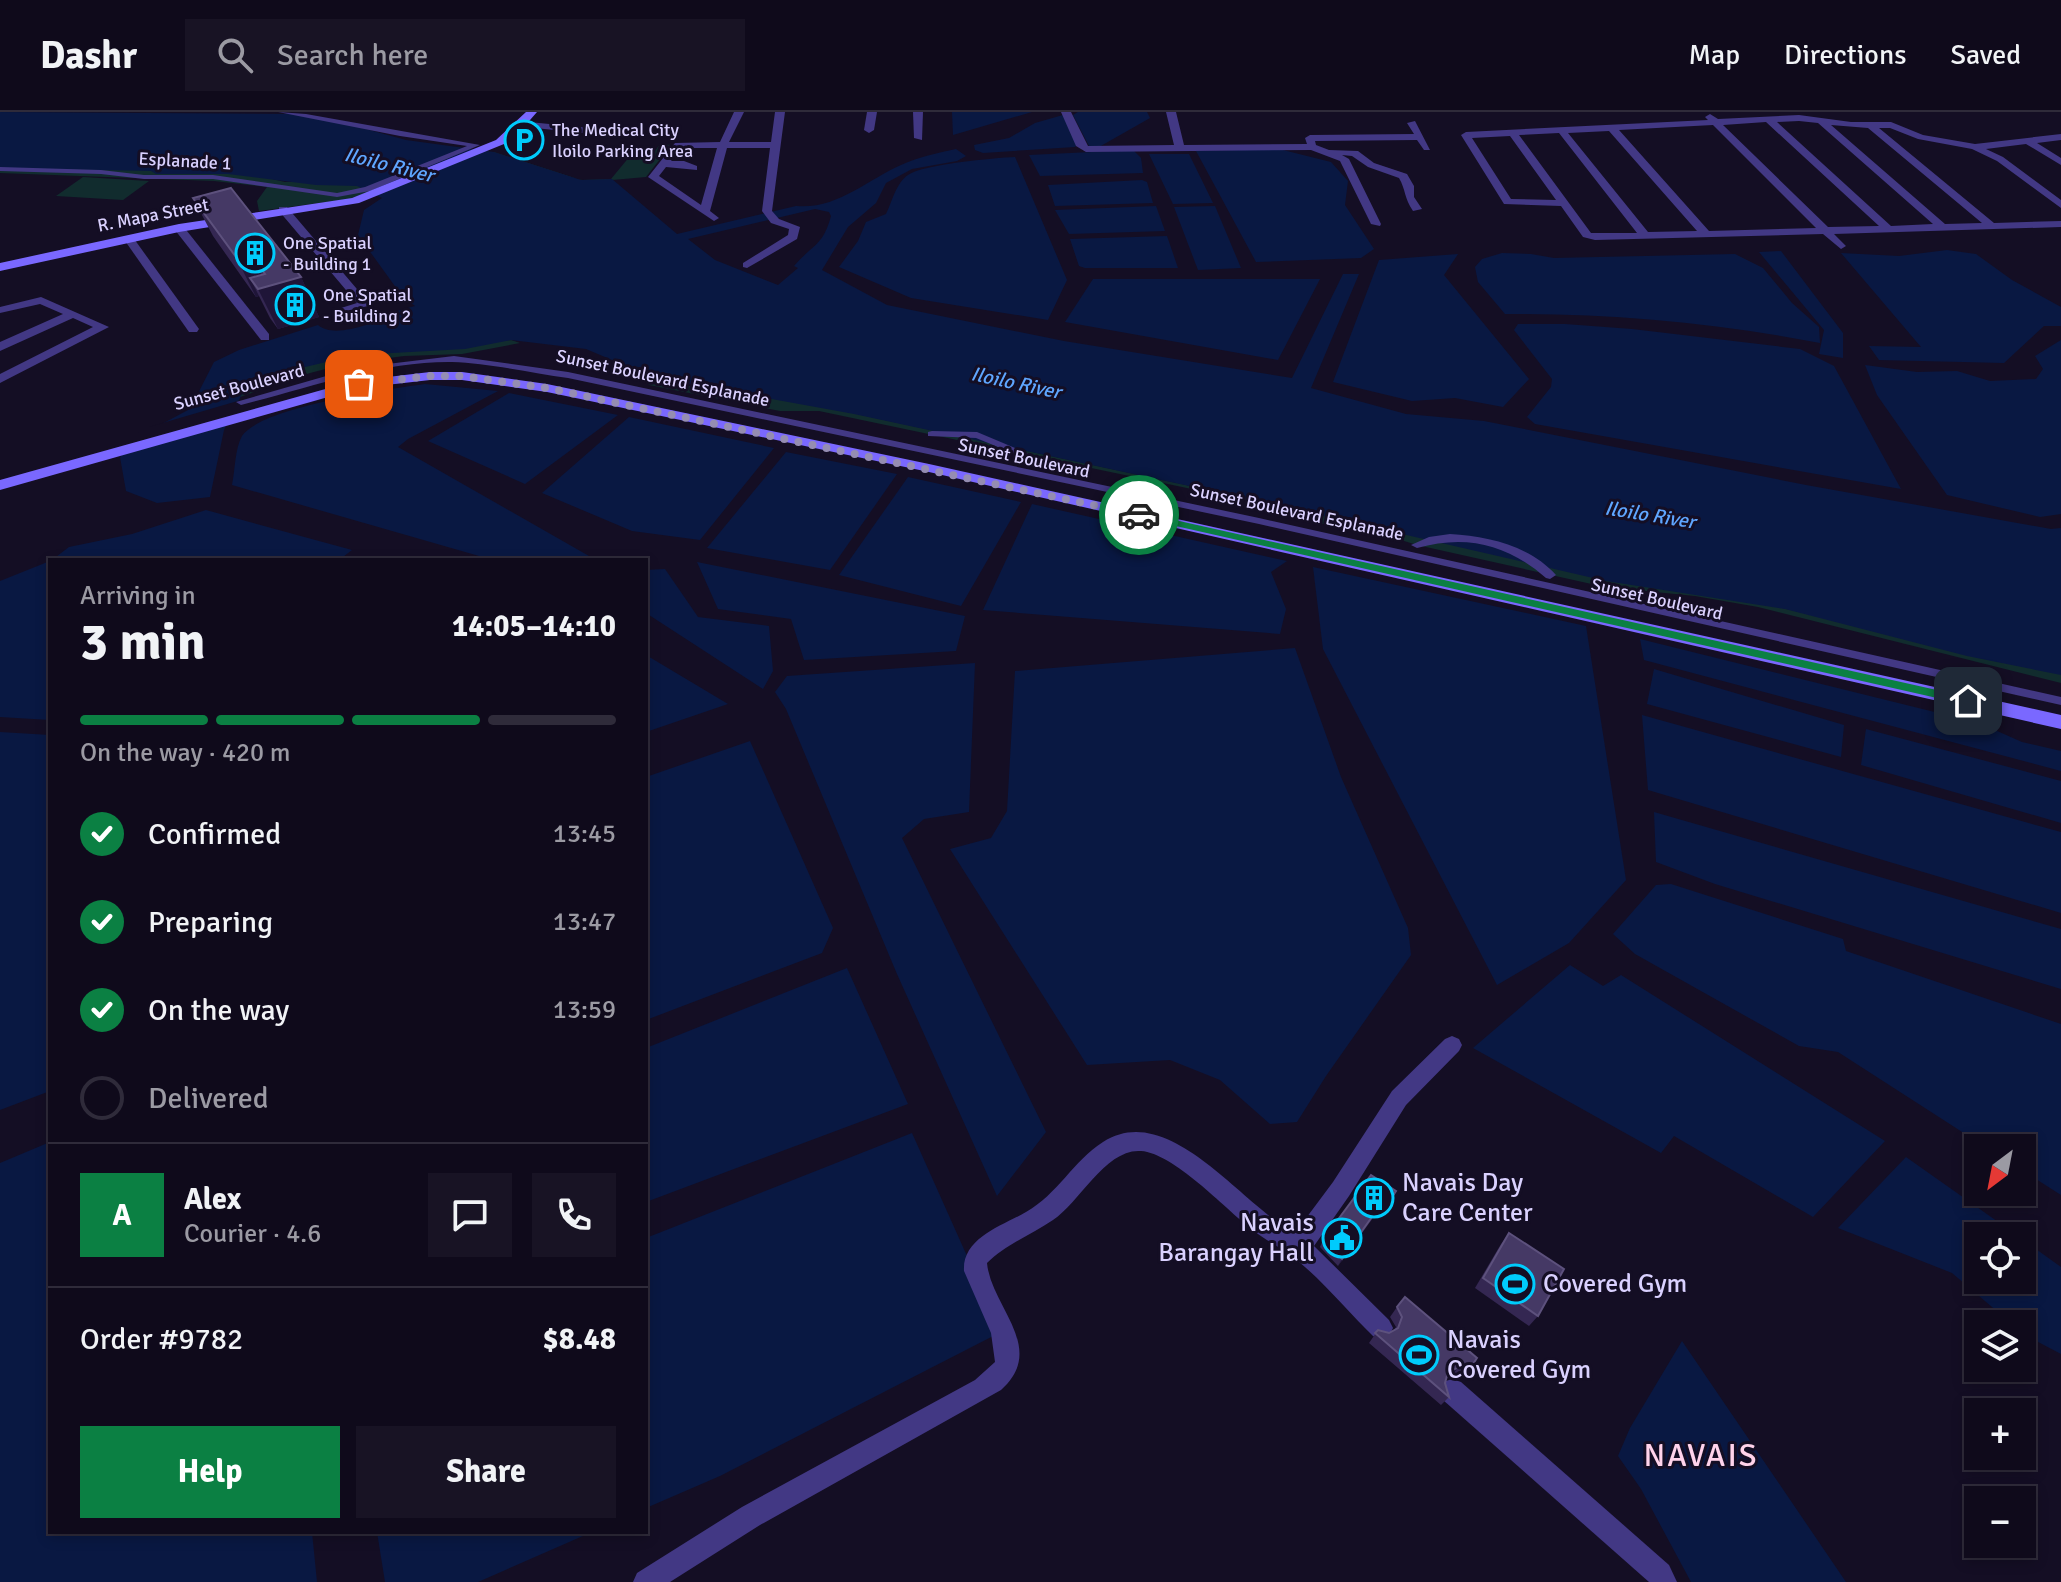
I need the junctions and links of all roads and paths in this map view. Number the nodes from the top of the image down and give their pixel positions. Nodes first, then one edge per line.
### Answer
1 (282, 112) edge
2 (532, 112) edge
3 (739, 112) edge
4 (780, 112) edge
5 (872, 112) edge
6 (918, 112) edge
7 (1066, 112) edge
8 (1171, 112) edge
9 (1710, 116) edge
10 (1769, 120) junction
11 (1822, 122) junction
12 (1412, 123) dead end
13 (519, 124) junction
14 (1870, 125) junction
15 (1611, 127) junction
16 (869, 130) dead end
17 (1561, 130) junction
18 (1512, 132) junction
19 (630, 135) dead end
20 (1418, 137) junction
21 (2061, 137) edge
22 (919, 138) dead end
23 (2026, 140) junction
24 (723, 145) junction
25 (775, 145) junction
26 (1975, 147) junction
27 (1180, 148) junction
28 (1313, 148) junction
29 (1427, 148) dead end
30 (2061, 162) edge
31 (663, 164) junction
32 (0, 169) edge
33 (282, 185) junction
34 (667, 187) junction
35 (273, 194) dead end
36 (364, 194) junction
37 (1563, 203) junction
38 (2061, 205) edge
39 (283, 209) junction
40 (1417, 209) dead end
41 (705, 210) junction
42 (714, 218) dead end
43 (1376, 224) dead end
44 (2061, 224) edge
45 (1992, 226) junction
46 (185, 227) junction
47 (1942, 227) junction
48 (1887, 228) junction
49 (1825, 230) junction
50 (1705, 233) junction
51 (1645, 235) junction
52 (128, 238) junction
53 (1841, 246) dead end
54 (747, 265) dead end
55 (0, 267) edge
56 (0, 310) edge
57 (345, 310) dead end
58 (72, 314) junction
59 (193, 329) dead end
60 (265, 337) dead end
61 (0, 347) edge
62 (487, 349) dead end
63 (475, 362) junction
64 (0, 379) edge
65 (243, 407) junction
66 (932, 434) dead end
67 (119, 446) junction
68 (1024, 454) dead end
69 (961, 470) junction
70 (0, 477) edge
71 (0, 485) edge
72 (1417, 545) dead end
73 (1550, 575) dead end
74 (2061, 701) edge
75 (2061, 709) edge
76 (2061, 722) edge
77 (1452, 1045) dead end
78 (1299, 1247) junction
79 (1381, 1328) edge
80 (1452, 1391) dead end
81 (646, 1582) edge
82 (1664, 1582) edge

1 - 36 street, Esplanade 1
2 - 13 main road, R. Mapa Street
3 - 24 street
4 - 25 street
5 - 16 street
6 - 22 street
7 - 27 street
8 - 27 street
9 - 10 street
9 - 15 street
9 - 49 street
10 - 11 street
10 - 48 street
11 - 14 street
11 - 47 street
12 - 20 street
13 - 19 street
13 - 36 main road, R. Mapa Street
14 - 26 street
14 - 45 street
15 - 17 street
15 - 50 street
17 - 18 street
17 - 51 street
18 - 37 street
18 - 37 street
20 - 28 street
20 - 29 street
21 - 23 street
23 - 26 street
23 - 30 street
24 - 25 street
24 - 31 street
24 - 41 street
25 - 54 street
26 - 38 street
27 - 28 street
28 - 40 street
28 - 43 street
31 - 34 street
31 - 34 street
32 - 33 street, Esplanade 1
33 - 35 street
33 - 36 street, Esplanade 1
34 - 41 street
36 - 39 main road, R. Mapa Street
37 - 51 street
39 - 46 main road, R. Mapa Street
39 - 57 street
41 - 42 street
44 - 45 street
45 - 47 street
46 - 52 main road, R. Mapa Street
46 - 60 street
47 - 48 street
48 - 49 street
49 - 50 street
49 - 53 street
50 - 51 street
52 - 55 main road, R. Mapa Street
52 - 59 street
56 - 58 street
58 - 61 street
58 - 64 street
62 - 63 street
63 - 65 street, Sunset Boulevard Esplanade
63 - 74 street, Sunset Boulevard Esplanade
65 - 67 main road, Sunset Boulevard
65 - 69 main road, Sunset Boulevard
66 - 68 street
67 - 70 main road
67 - 71 main road
69 - 75 main road, Sunset Boulevard
69 - 76 main road, Sunset Boulevard
72 - 73 street
77 - 78 street
78 - 79 street
78 - 81 street
80 - 82 street

